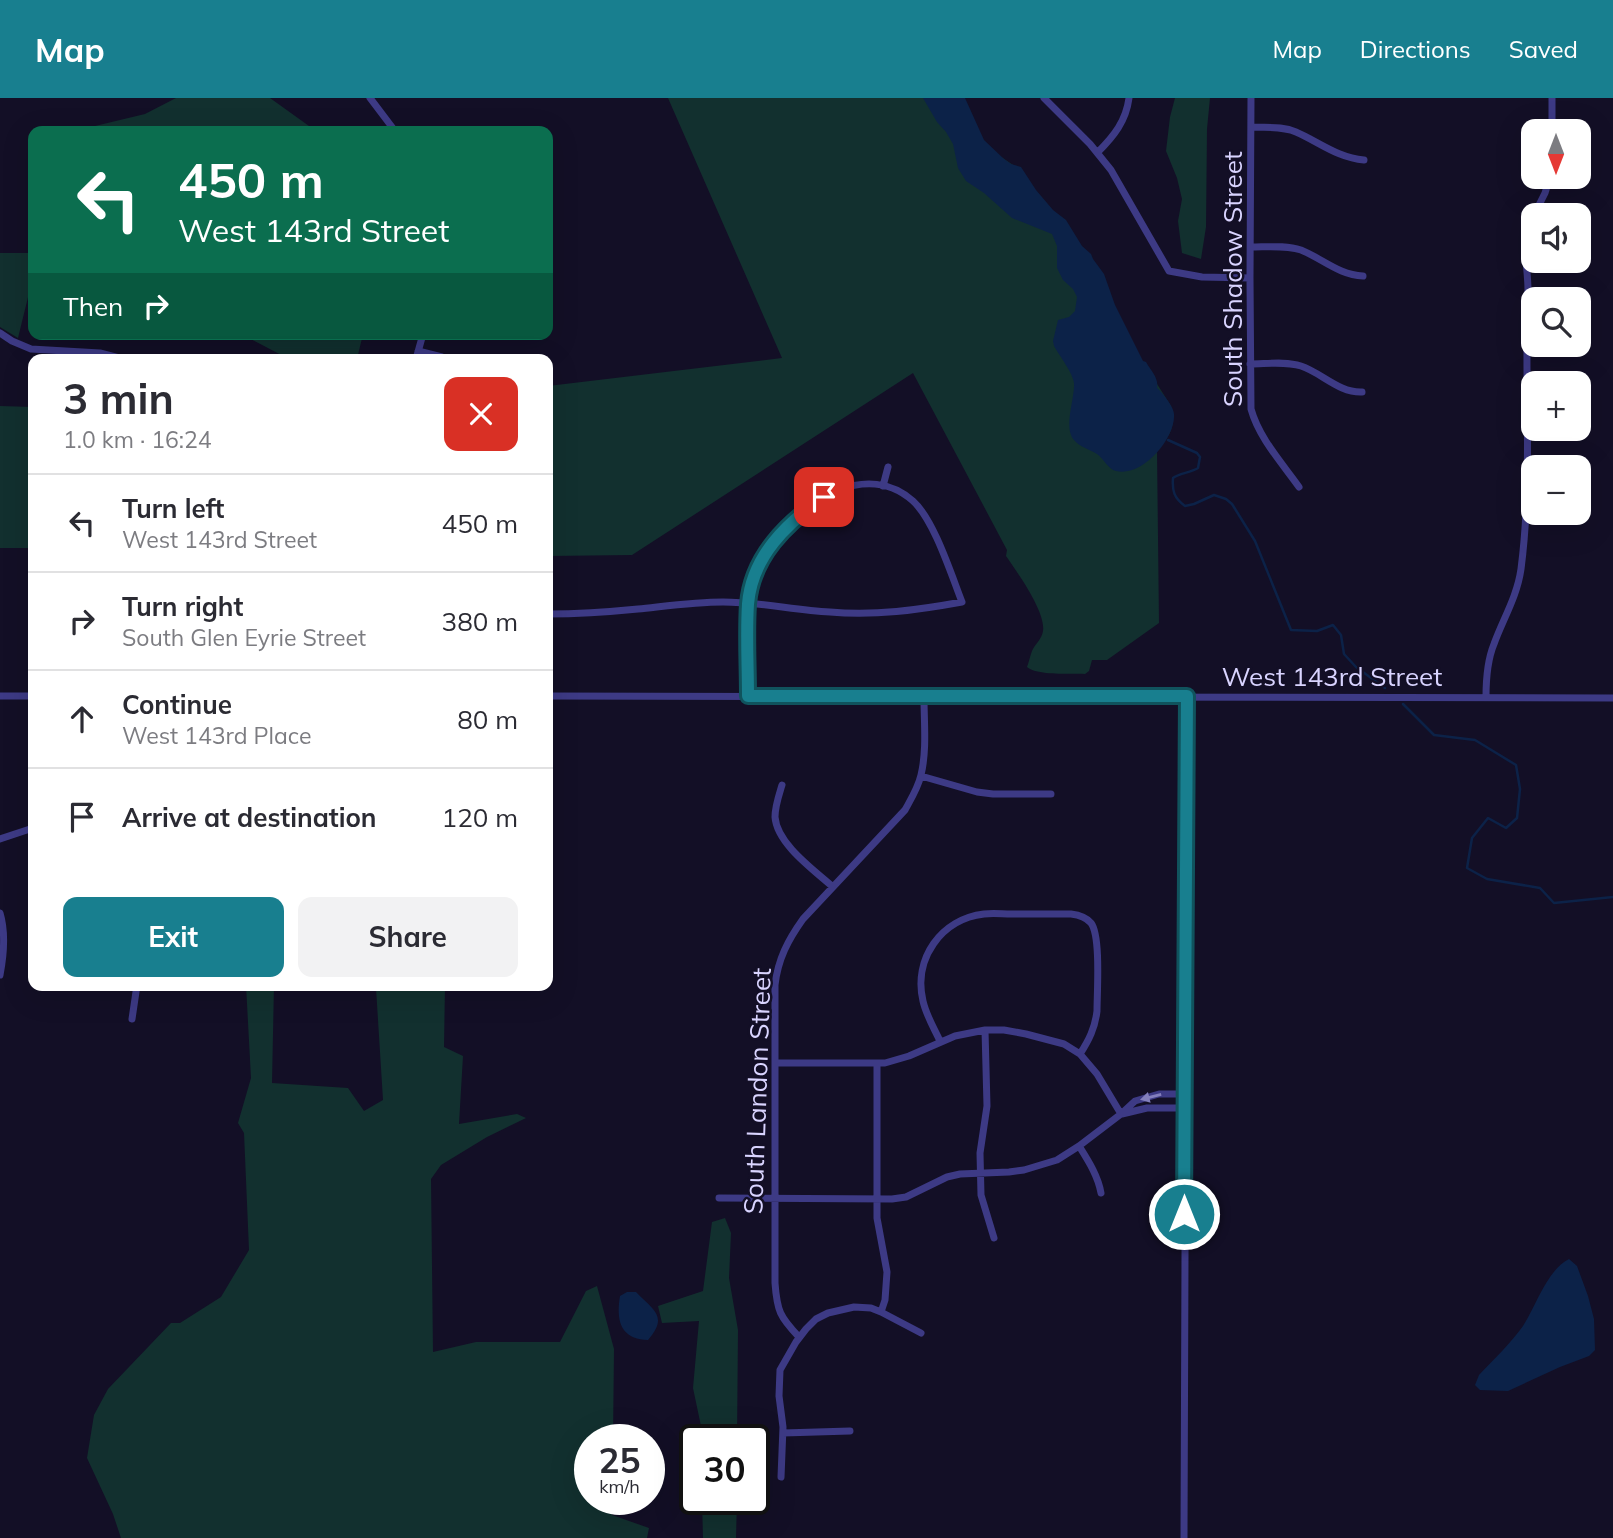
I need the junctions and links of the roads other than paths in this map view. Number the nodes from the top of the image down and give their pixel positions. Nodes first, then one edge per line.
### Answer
1 (370, 98) edge
2 (1044, 98) edge
3 (1129, 98) edge
4 (1251, 98) edge
5 (1552, 98) edge
6 (1552, 119) edge
7 (391, 126) edge
8 (1252, 127) junction
9 (1098, 152) junction
10 (1364, 160) dead end
11 (1251, 247) junction
12 (1528, 273) edge
13 (1363, 276) dead end
14 (1250, 278) junction
15 (0, 333) edge
16 (104, 354) edge
17 (1250, 364) junction
18 (1362, 392) dead end
19 (888, 467) dead end
20 (883, 486) junction
21 (1299, 488) dead end
22 (748, 603) junction
23 (553, 614) edge
24 (0, 696) edge
25 (28, 696) edge
26 (553, 696) edge
27 (748, 696) junction
28 (1187, 696) junction
29 (924, 697) junction
30 (1486, 697) junction
31 (1613, 698) edge
32 (921, 776) junction
33 (782, 785) dead end
34 (1051, 794) dead end
35 (28, 830) edge
36 (0, 839) edge
37 (833, 887) junction
38 (0, 913) edge
39 (0, 975) edge
40 (136, 991) edge
41 (132, 1019) dead end
42 (985, 1030) junction
43 (940, 1041) junction
44 (1080, 1054) junction
45 (775, 1063) junction
46 (877, 1063) junction
47 (1185, 1094) junction
48 (1185, 1108) junction
49 (1121, 1114) junction
50 (1079, 1146) junction
51 (980, 1172) junction
52 (1101, 1193) dead end
53 (719, 1198) dead end
54 (774, 1199) junction
55 (877, 1199) junction
56 (994, 1238) dead end
57 (881, 1312) junction
58 (921, 1333) dead end
59 (799, 1338) junction
60 (850, 1431) dead end
61 (782, 1433) junction
62 (781, 1477) dead end
63 (1184, 1538) edge

1 - 7 street
2 - 9 street
3 - 9 street
4 - 8 street, South Shadow Street
5 - 6 street
8 - 10 street
8 - 11 street, South Shadow Street
9 - 14 street
11 - 13 street
11 - 14 street, South Shadow Street
12 - 30 street
14 - 17 street, South Shadow Street
15 - 16 street
17 - 18 street
17 - 21 street, South Shadow Street
19 - 20 street
20 - 22 street
20 - 22 street
22 - 23 street
22 - 27 street
24 - 25 street
26 - 27 street, West 143rd Street
27 - 29 street, West 143rd Street
28 - 29 street, West 143rd Street
28 - 30 street, West 143rd Street
28 - 47 street
29 - 32 street, South Landon Street
30 - 31 street, West 143rd Street
32 - 34 street
32 - 37 street, South Landon Street
33 - 37 street
35 - 36 street
37 - 45 street, South Landon Street
38 - 39 street
40 - 41 street
42 - 43 street
42 - 44 street
42 - 51 street
43 - 44 street
43 - 46 street
44 - 49 street
45 - 46 street
45 - 54 street, South Landon Street
46 - 55 street
47 - 48 street
47 -> 49 street
48 - 49 street
48 - 63 street
49 - 50 street
50 - 51 street
50 - 52 street
51 - 55 street
51 - 56 street
53 - 54 street
54 - 55 street
54 - 59 street, South Landon Street
55 - 57 street
57 - 58 street
57 - 59 street
59 - 61 street
60 - 61 street
61 - 62 street

